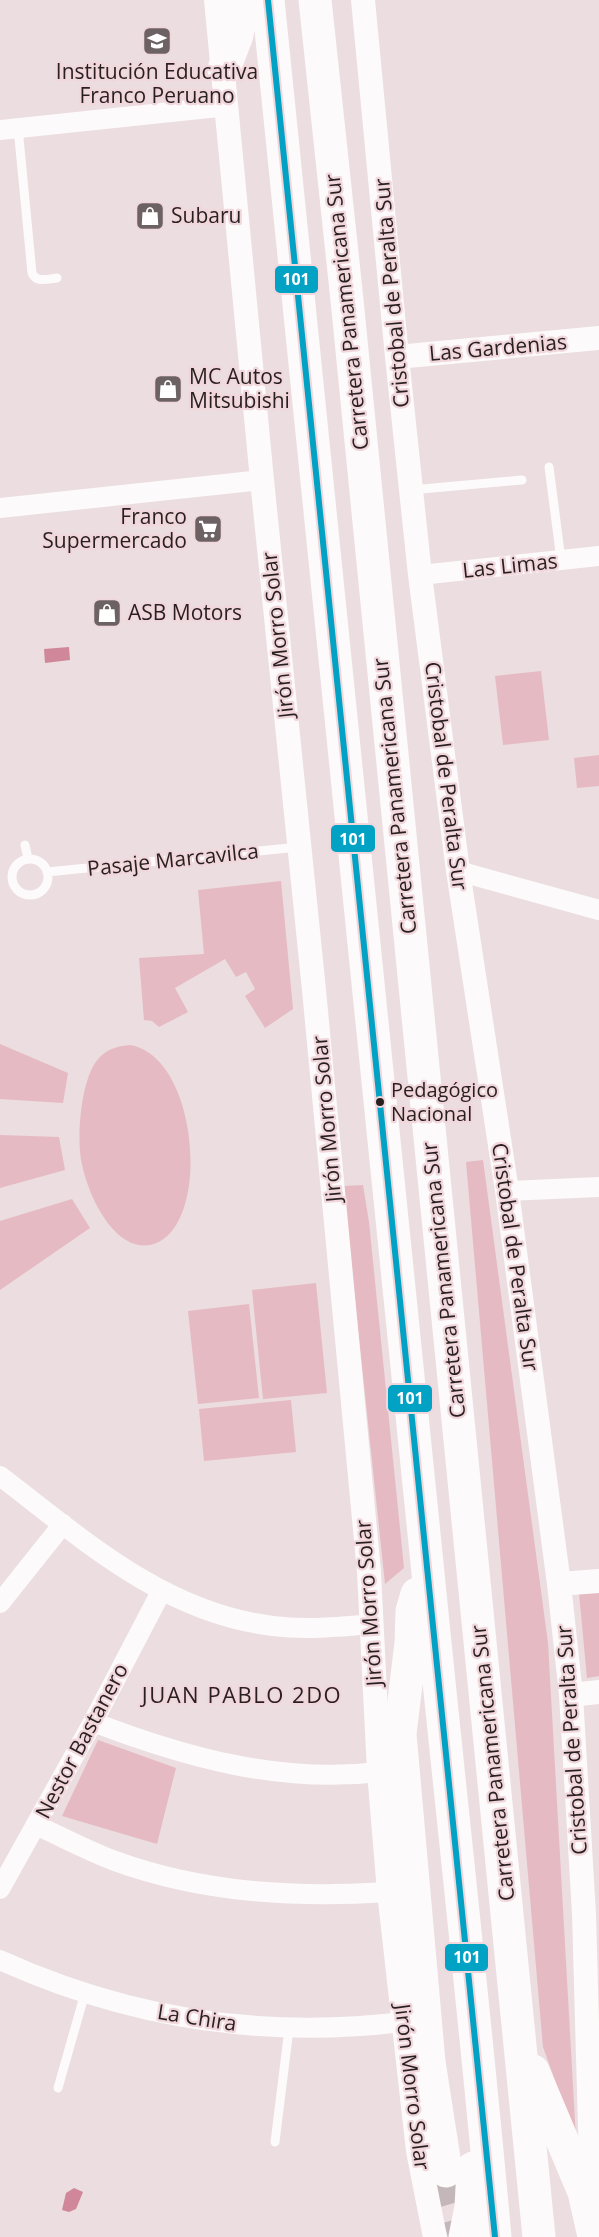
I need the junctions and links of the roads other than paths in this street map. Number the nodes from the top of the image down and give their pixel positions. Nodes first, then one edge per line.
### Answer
1 (216, 0) edge
2 (243, 0) edge
3 (268, 0) edge
4 (315, 0) edge
5 (363, 0) edge
6 (224, 69) junction
7 (228, 106) junction
8 (9, 129) edge
9 (57, 278) dead end
10 (599, 338) edge
11 (397, 357) junction
12 (549, 467) dead end
13 (262, 480) junction
14 (522, 480) dead end
15 (411, 490) junction
16 (0, 508) edge
17 (599, 556) edge
18 (561, 560) junction
19 (420, 575) junction
20 (25, 845) dead end
21 (299, 847) junction
22 (28, 859) junction
23 (458, 871) junction
24 (47, 872) junction
25 (599, 910) edge
26 (599, 1186) edge
27 (507, 1191) junction
28 (0, 1476) edge
29 (63, 1524) junction
30 (427, 1563) junction
31 (599, 1581) edge
32 (559, 1584) junction
33 (161, 1592) junction
34 (0, 1603) edge
35 (373, 1624) junction
36 (599, 1692) edge
37 (571, 1695) junction
38 (93, 1722) junction
39 (378, 1772) junction
40 (36, 1825) junction
41 (0, 1889) edge
42 (389, 1892) junction
43 (591, 1913) edge
44 (0, 1960) edge
45 (85, 1993) junction
46 (403, 2022) junction
47 (289, 2029) junction
48 (521, 2042) junction
49 (479, 2061) junction
50 (58, 2088) dead end
51 (275, 2142) dead end
52 (446, 2171) tunnel mouth
53 (593, 2232) joint
54 (435, 2237) edge
55 (465, 2237) edge
56 (495, 2237) edge
57 (539, 2237) edge

1 - 6 street, Jirón Morro Solar
2 - 6 highway
3 - 30 highway, Carretera Panamericana Sur
4 - 48 highway, Carretera Panamericana Sur
5 - 11 street, Cristobal de Peralta Sur
6 - 7 street, Jirón Morro Solar
7 - 8 street
7 - 13 street, Jirón Morro Solar
8 - 9 lane
10 - 11 street, Las Gardenias
11 - 15 street, Cristobal de Peralta Sur
12 - 18 lane
13 - 16 street
13 - 21 street, Jirón Morro Solar
14 - 15 lane
15 - 19 street, Cristobal de Peralta Sur
17 - 18 street, Las Limas
18 - 19 street, Las Limas
19 - 23 street, Cristobal de Peralta Sur
20 - 22 lane
21 - 24 lane, Pasaje Marcavilca
21 - 35 street, Jirón Morro Solar
22 - 24 lane
22 - 24 lane
23 - 25 street
23 - 27 street, Cristobal de Peralta Sur
26 - 27 street
27 - 32 street, Cristobal de Peralta Sur
28 - 29 street
29 - 33 street
29 - 34 street
30 - 49 highway, Carretera Panamericana Sur
30 - 52 highway
31 - 32 street
32 - 37 street, Cristobal de Peralta Sur
33 - 35 street
33 - 38 street, Nestor Bastanero
35 - 39 street, Jirón Morro Solar
36 - 37 street
37 - 43 street, Cristobal de Peralta Sur
38 - 39 street
38 - 40 street, Nestor Bastanero
39 - 42 street, Jirón Morro Solar
40 - 41 street, Nestor Bastanero
40 - 42 street
42 - 46 street, Jirón Morro Solar
43 - 53 street, Cristobal de Peralta Sur
44 - 45 street, La Chira
45 - 47 street, La Chira
45 - 50 lane
46 - 47 street, La Chira
46 - 54 street, Jirón Morro Solar
47 - 51 lane
48 - 53 highway
48 - 57 highway, Carretera Panamericana Sur
49 - 55 highway
49 - 56 highway, Carretera Panamericana Sur

